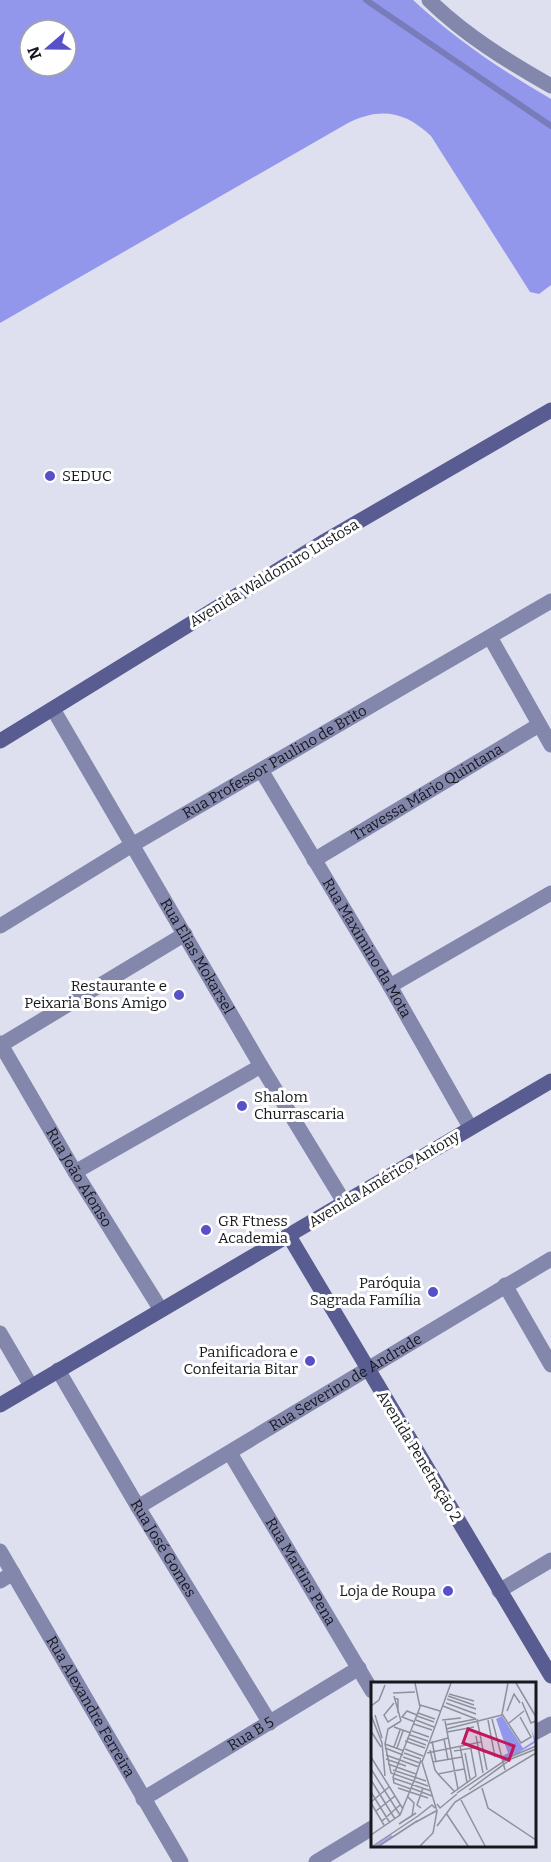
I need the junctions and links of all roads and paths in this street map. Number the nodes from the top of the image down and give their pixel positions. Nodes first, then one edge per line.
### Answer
1 (429, 0) edge
2 (551, 86) edge
3 (551, 410) edge
4 (551, 601) edge
5 (490, 637) junction
6 (53, 709) junction
7 (539, 725) junction
8 (0, 741) edge
9 (551, 745) edge
10 (261, 770) junction
11 (132, 845) junction
12 (314, 860) junction
13 (551, 893) edge
14 (0, 926) edge
15 (185, 934) junction
16 (390, 986) junction
17 (1, 1044) edge
18 (261, 1066) junction
19 (551, 1081) edge
20 (470, 1127) junction
21 (75, 1172) junction
22 (344, 1202) junction
23 (289, 1236) junction
24 (551, 1259) edge
25 (505, 1285) junction
26 (161, 1310) junction
27 (0, 1333) edge
28 (551, 1365) edge
29 (367, 1368) junction
30 (58, 1370) junction
31 (31, 1386) junction
32 (0, 1405) edge
33 (230, 1453) junction
34 (138, 1507) junction
35 (0, 1551) edge
36 (551, 1560) edge
37 (6, 1577) edge
38 (499, 1591) junction
39 (359, 1668) junction
40 (551, 1676) edge
41 (371, 1688) edge
42 (270, 1723) junction
43 (551, 1724) edge
44 (536, 1732) edge
45 (143, 1799) junction
46 (371, 1829) edge
47 (181, 1862) edge
48 (316, 1862) edge

1 - 2 street
3 - 6 street, Avenida Waldomiro Lustosa
4 - 5 street, Rua Professor Paulino de Brito
5 - 7 street
5 - 10 street, Rua Professor Paulino de Brito
6 - 8 street, Avenida Waldomiro Lustosa
6 - 11 street, Rua Elias Mokarsel
7 - 9 street
7 - 12 street, Travessa Mário Quintana
10 - 11 street, Rua Professor Paulino de Brito
10 - 12 street, Rua Maximino da Mota
11 - 14 street, Rua Professor Paulino de Brito
11 - 15 street, Rua Elias Mokarsel
12 - 16 street, Rua Maximino da Mota
13 - 16 street
15 - 17 street
15 - 18 street, Rua Elias Mokarsel
16 - 20 street, Rua Maximino da Mota
17 - 21 street, Rua João Afonso
18 - 21 street
18 - 22 street, Rua Elias Mokarsel
19 - 20 street, Avenida Américo Antony
20 - 22 street, Avenida Américo Antony
21 - 26 street, Rua João Afonso
22 - 23 street, Avenida Américo Antony
23 - 26 street, Avenida Américo Antony
23 - 29 street, Avenida Penetração 2
24 - 25 street, Rua Severino de Andrade
25 - 28 street
25 - 29 street, Rua Severino de Andrade
26 - 30 street, Avenida Américo Antony
27 - 31 street
29 - 33 street, Rua Severino de Andrade
29 - 38 street, Avenida Penetração 2
30 - 31 street, Avenida Américo Antony
30 - 34 street, Rua José Gomes
31 - 32 street, Avenida Américo Antony
33 - 34 street, Rua Severino de Andrade
33 - 39 street, Rua Martins Pena
34 - 42 street, Rua José Gomes
35 - 37 street, Rua Alexandre Ferreira
36 - 38 street
37 - 45 street, Rua Alexandre Ferreira
38 - 40 street, Avenida Penetração 2
39 - 41 street, Rua Martins Pena
39 - 42 street, Rua B 5
42 - 45 street, Rua B 5
43 - 44 street
45 - 47 street, Rua Alexandre Ferreira
46 - 48 street

